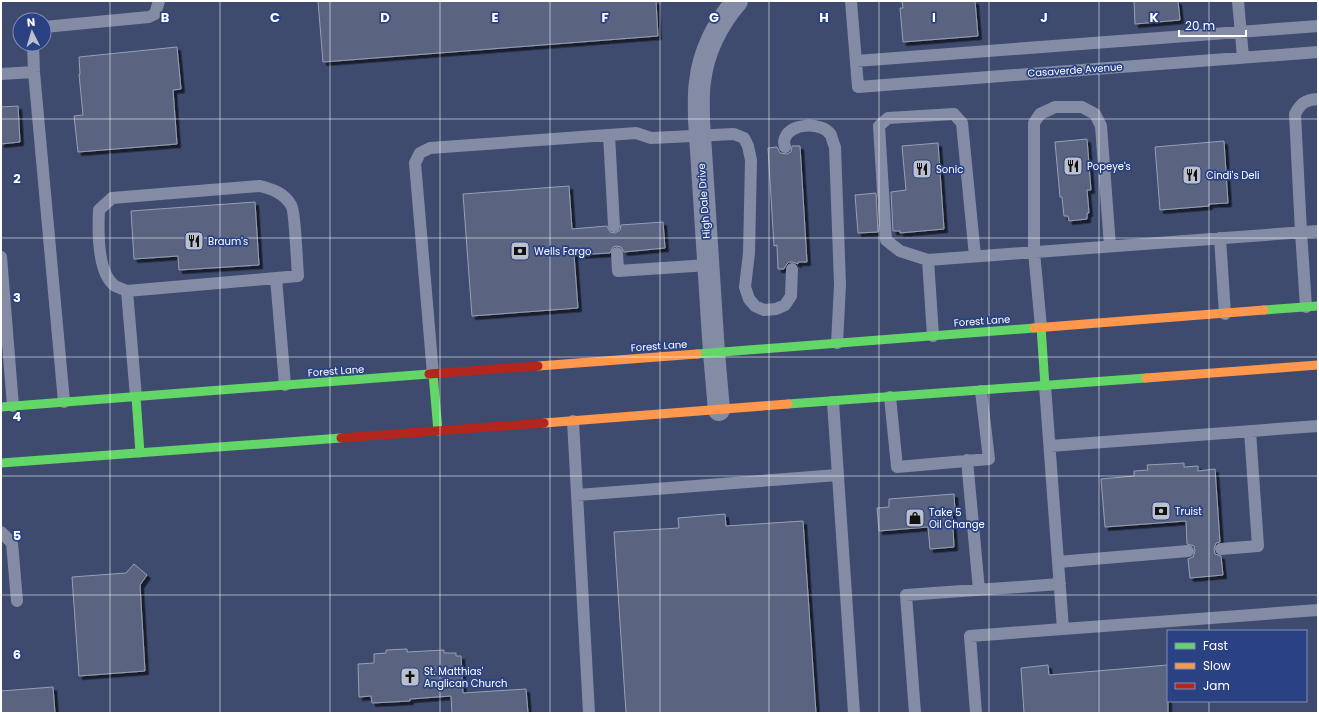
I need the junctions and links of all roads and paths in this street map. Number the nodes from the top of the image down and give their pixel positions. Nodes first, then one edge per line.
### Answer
1 (159, 1) edge
2 (737, 1) edge
3 (851, 1) edge
4 (1238, 1) edge
5 (52, 26) edge
6 (1318, 26) edge
7 (1241, 32) junction
8 (33, 52) edge
9 (1318, 52) edge
10 (1243, 57) junction
11 (856, 61) junction
12 (34, 72) junction
13 (1, 74) edge
14 (1318, 99) edge
15 (609, 135) junction
16 (700, 135) junction
17 (785, 147) dead end
18 (614, 226) dead end
19 (1318, 231) edge
20 (1300, 232) junction
21 (1220, 238) junction
22 (1110, 246) junction
23 (617, 252) dead end
24 (1034, 252) junction
25 (975, 256) junction
26 (1, 257) edge
27 (928, 260) junction
28 (708, 265) junction
29 (792, 269) dead end
30 (276, 278) junction
31 (127, 290) junction
32 (1312, 307) edge
33 (1226, 314) junction
34 (1041, 328) junction
35 (4, 333) edge
36 (933, 336) junction
37 (838, 343) junction
38 (5, 351) edge
39 (714, 353) junction
40 (1318, 365) edge
41 (433, 374) junction
42 (285, 385) junction
43 (1045, 386) junction
44 (981, 391) junction
45 (136, 397) junction
46 (890, 397) junction
47 (64, 402) junction
48 (833, 402) junction
49 (7, 407) edge
50 (719, 410) junction
51 (573, 421) junction
52 (1318, 426) edge
53 (438, 431) junction
54 (1250, 431) junction
55 (1050, 446) junction
56 (140, 453) junction
57 (968, 460) junction
58 (1, 463) edge
59 (838, 475) junction
60 (577, 495) junction
61 (1, 532) edge
62 (1221, 549) dead end
63 (1188, 551) dead end
64 (1058, 562) junction
65 (1060, 584) junction
66 (979, 590) junction
67 (17, 601) dead end
68 (1318, 610) edge
69 (1063, 629) junction
70 (589, 713) edge
71 (854, 713) edge
72 (915, 713) edge
73 (976, 713) edge

1 - 5 lane
2 - 16 street, High Dale Drive
3 - 11 lane, Casaverde Avenue
4 - 7 lane
6 - 7 lane
7 - 10 lane
7 - 11 lane
8 - 12 lane
9 - 10 lane, Casaverde Avenue
10 - 11 lane, Casaverde Avenue
12 - 13 lane
12 - 47 lane
14 - 20 lane
15 - 16 lane
15 - 18 lane
15 - 41 lane
16 - 28 street, High Dale Drive
16 - 29 lane
17 - 37 lane
19 - 20 lane
20 - 21 lane
20 - 32 lane
21 - 22 lane
21 - 33 lane
22 - 24 lane
22 - 24 lane
23 - 28 lane
24 - 25 lane
24 - 34 lane
25 - 27 lane
25 - 27 lane
26 - 35 lane
27 - 36 lane
28 - 39 street, High Dale Drive
30 - 31 lane
30 - 31 lane
30 - 42 lane
31 - 45 lane
32 - 33 main road, Forest Lane
33 - 34 main road, Forest Lane
34 - 36 main road, Forest Lane
34 - 43 main road
35 - 38 lane
36 - 37 main road, Forest Lane
37 - 39 main road, Forest Lane
38 - 49 lane
39 - 41 main road, Forest Lane
39 - 50 street, High Dale Drive
40 - 43 main road
41 - 42 main road, Forest Lane
41 - 53 main road
42 - 45 main road, Forest Lane
43 - 44 main road
43 - 55 lane
44 - 46 main road
44 - 57 lane
45 - 47 main road, Forest Lane
45 - 56 main road
46 - 48 main road
46 - 57 lane
47 - 49 main road, Forest Lane
48 - 50 main road
48 - 59 lane
50 - 51 main road
51 - 53 main road
51 - 60 lane
52 - 54 lane
53 - 56 main road
54 - 55 lane
54 - 62 lane
55 - 64 lane
56 - 58 main road
57 - 66 lane
59 - 60 lane
59 - 71 lane
60 - 70 lane
61 - 67 lane
63 - 64 lane
64 - 65 lane
65 - 66 lane
65 - 69 lane
66 - 72 lane
68 - 69 lane
69 - 73 lane

